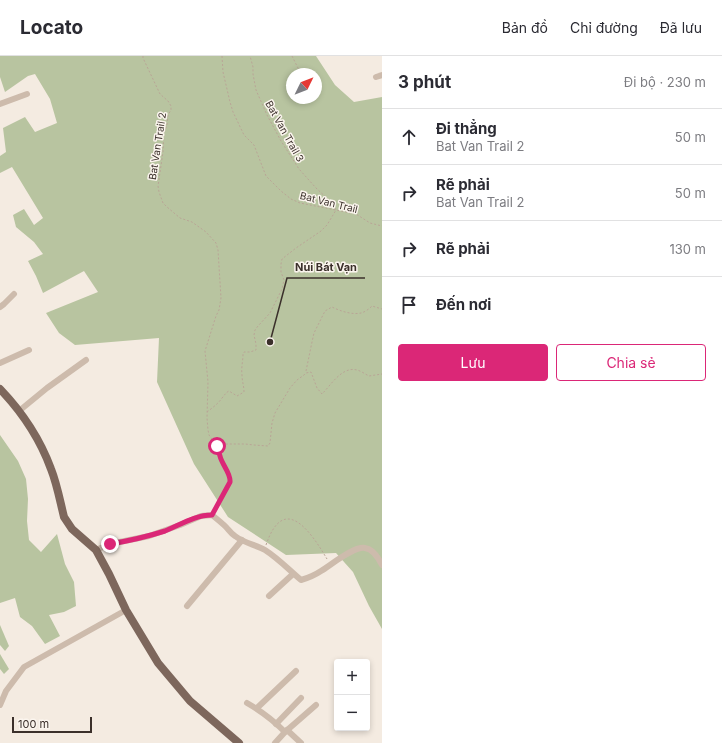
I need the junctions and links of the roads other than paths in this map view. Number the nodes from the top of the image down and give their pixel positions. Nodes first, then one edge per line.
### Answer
1 (27, 94) dead end
2 (0, 104) edge
3 (14, 294) dead end
4 (0, 307) edge
5 (29, 350) dead end
6 (86, 360) dead end
7 (0, 363) edge
8 (0, 389) edge
9 (19, 411) junction
10 (242, 540) junction
11 (96, 550) junction
12 (382, 565) edge
13 (293, 574) junction
14 (269, 596) dead end
15 (187, 606) dead end
16 (126, 610) junction
17 (296, 671) dead end
18 (301, 698) dead end
19 (247, 703) dead end
20 (0, 705) edge
21 (316, 705) dead end
22 (257, 708) junction
23 (276, 724) junction
24 (286, 731) junction
25 (238, 743) edge
26 (275, 743) edge
27 (301, 743) edge

1 - 2 street
3 - 4 street
5 - 7 street
6 - 9 street
8 - 9 main road
9 - 11 main road
10 - 11 street
10 - 13 street
10 - 15 street
11 - 16 main road
12 - 13 street
13 - 14 street
16 - 20 street
16 - 25 main road
17 - 22 street
18 - 23 street
19 - 22 street
21 - 24 street
22 - 23 street
23 - 24 street
24 - 26 street
24 - 27 street

